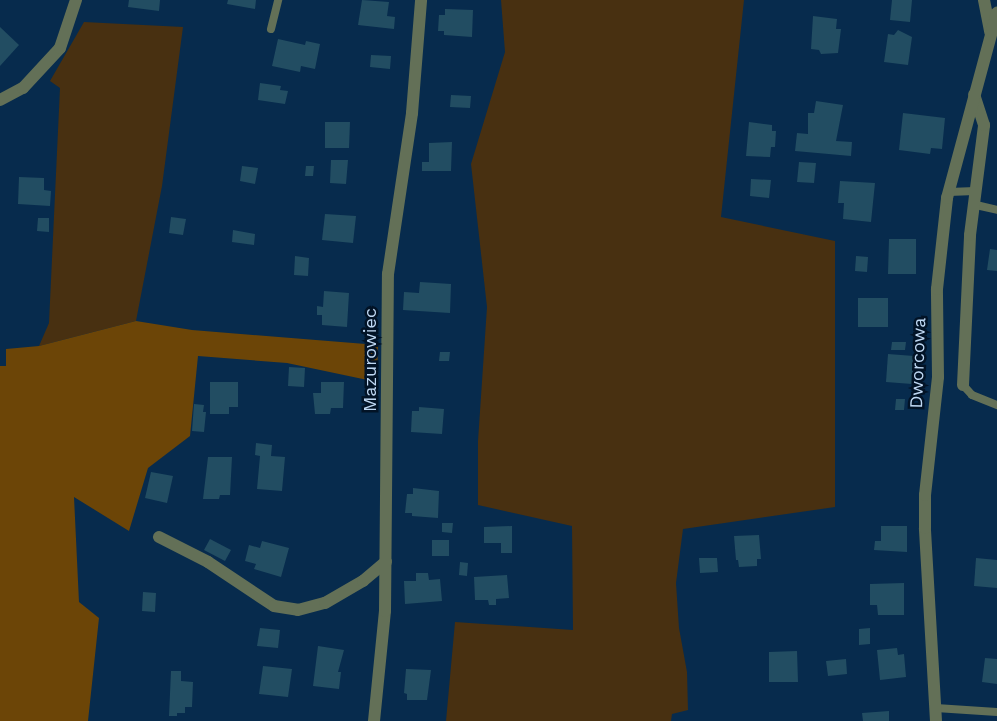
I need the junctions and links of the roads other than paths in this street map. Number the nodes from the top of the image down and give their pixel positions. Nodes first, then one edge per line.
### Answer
1 (76, 0) edge
2 (278, 0) edge
3 (421, 0) edge
4 (984, 0) edge
5 (997, 13) edge
6 (271, 29) dead end
7 (992, 39) junction
8 (974, 95) junction
9 (0, 100) edge
10 (975, 191) junction
11 (949, 192) junction
12 (975, 205) junction
13 (997, 210) edge
14 (963, 385) joint
15 (997, 405) edge
16 (159, 537) dead end
17 (386, 562) junction
18 (936, 708) junction
19 (997, 712) edge
20 (374, 721) edge
21 (936, 721) edge

1 - 9 street
2 - 6 lane
3 - 17 street, Mazurowiec
4 - 7 street
5 - 7 street, Dworcowa
7 - 8 street, Dworcowa
8 - 10 street
8 - 11 street, Dworcowa
10 - 11 lane
10 - 12 street
11 - 18 street, Dworcowa
12 - 13 lane
12 - 14 street
14 - 15 lane
16 - 17 street
17 - 20 street, Mazurowiec
18 - 19 lane
18 - 21 street, Dworcowa

